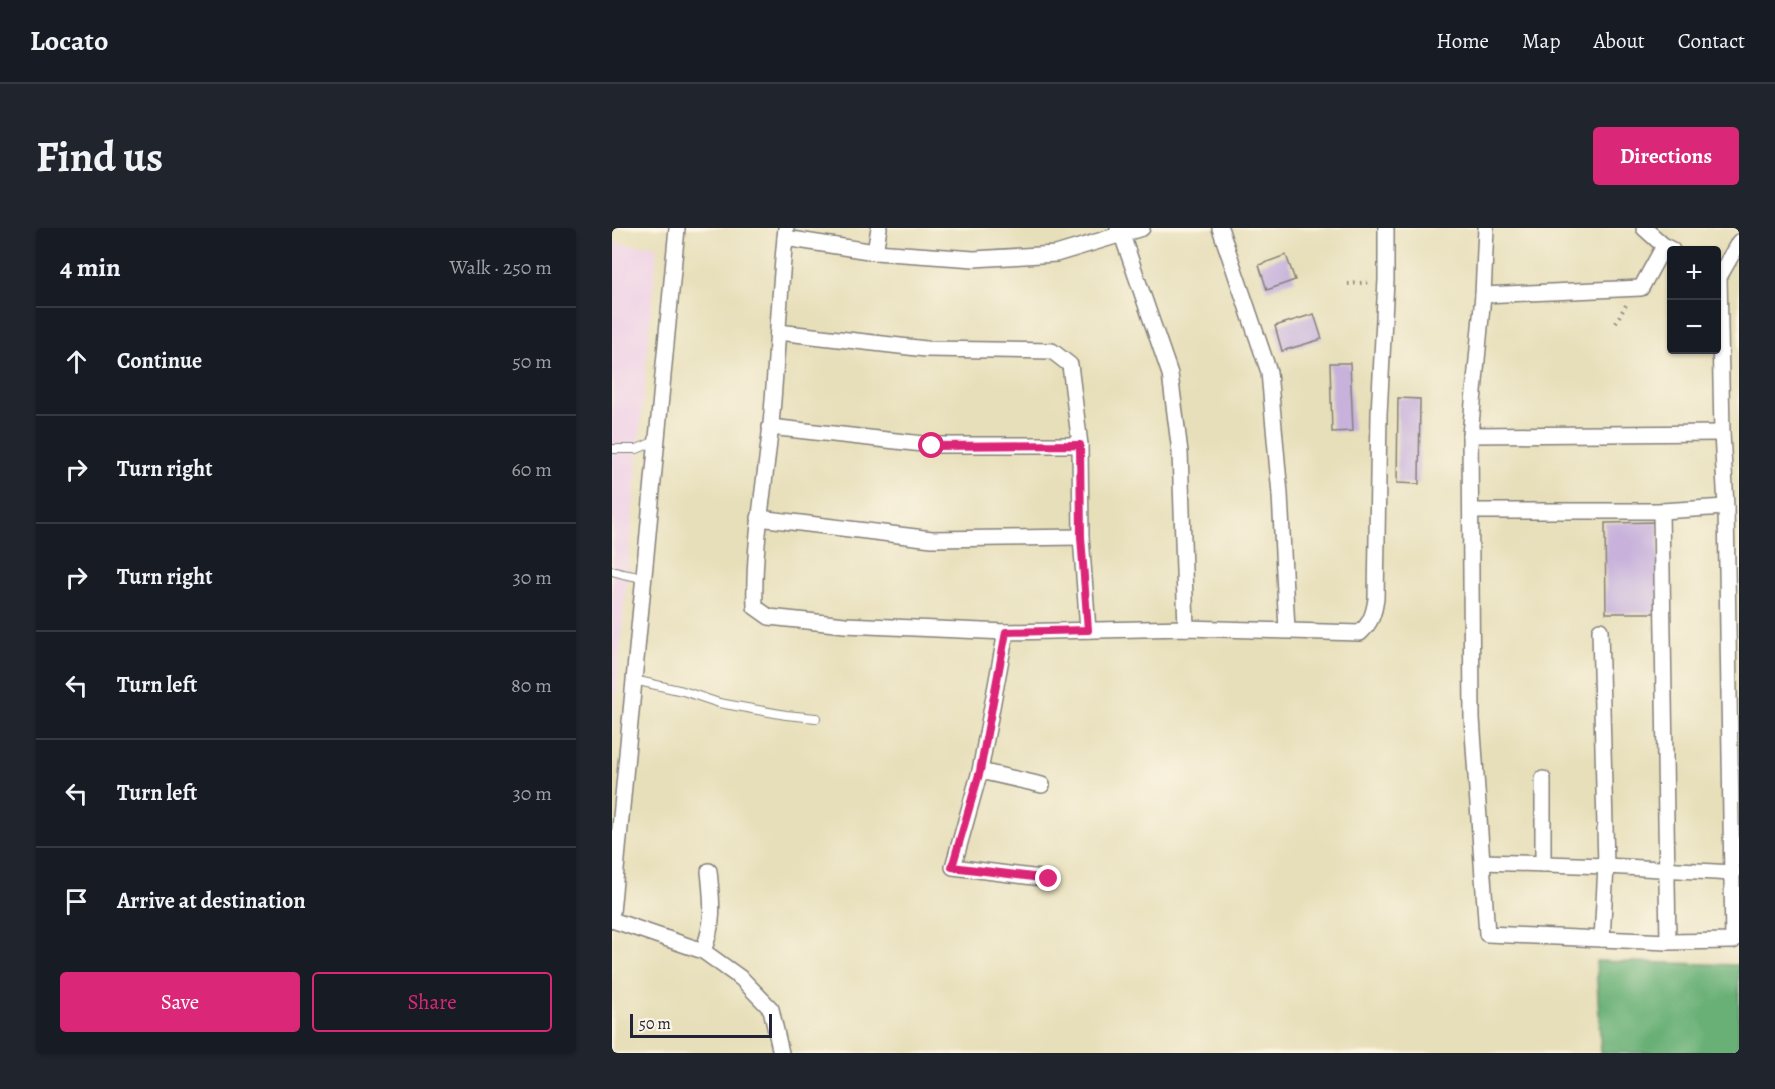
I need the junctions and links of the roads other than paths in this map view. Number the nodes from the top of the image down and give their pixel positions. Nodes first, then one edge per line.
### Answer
1 (677, 228) edge
2 (879, 228) edge
3 (1142, 228) edge
4 (1220, 228) edge
5 (1386, 228) edge
6 (1486, 228) edge
7 (1644, 228) edge
8 (1120, 231) edge
9 (785, 233) edge
10 (1739, 242) edge
11 (1667, 247) edge
12 (1667, 249) edge
13 (875, 252) junction
14 (1721, 271) edge
15 (1483, 295) junction
16 (1719, 300) edge
17 (778, 332) junction
18 (770, 427) junction
19 (1722, 433) junction
20 (1470, 435) junction
21 (656, 441) junction
22 (1080, 445) junction
23 (614, 449) dead end
24 (1726, 507) junction
25 (1471, 511) junction
26 (1661, 511) junction
27 (759, 518) junction
28 (1081, 537) junction
29 (612, 571) edge
30 (644, 578) junction
31 (1186, 628) junction
32 (1088, 630) junction
33 (1287, 630) junction
34 (1600, 630) dead end
35 (1006, 632) junction
36 (634, 680) junction
37 (816, 718) dead end
38 (980, 771) junction
39 (1543, 779) dead end
40 (1042, 785) dead end
41 (615, 843) edge
42 (1483, 862) junction
43 (1543, 864) junction
44 (1606, 866) junction
45 (1668, 869) junction
46 (709, 870) dead end
47 (1733, 873) junction
48 (1049, 879) dead end
49 (612, 912) edge
50 (612, 920) edge
51 (1602, 939) junction
52 (1668, 942) junction
53 (703, 951) junction
54 (781, 1053) edge

1 - 21 street
2 - 13 street
3 - 8 street
4 - 33 street
5 - 33 street
6 - 15 street
7 - 11 street
8 - 13 street
8 - 31 street
9 - 13 street
9 - 17 street
10 - 14 street
12 - 15 street
15 - 20 street
16 - 19 street
17 - 18 street
17 - 22 street
18 - 22 street
18 - 27 street
19 - 20 street
19 - 24 street
20 - 25 street
21 - 23 lane
21 - 30 street
22 - 28 street
24 - 26 street
24 - 47 street
25 - 26 street
25 - 42 street
26 - 45 street
27 - 28 street
27 - 35 street
28 - 32 street
29 - 30 lane
30 - 36 street
31 - 32 street
31 - 33 street
32 - 35 street
34 - 44 street
35 - 38 street
36 - 37 lane
36 - 41 street
38 - 40 street
38 - 48 street
39 - 43 street
41 - 49 street
42 - 43 street
42 - 51 street
43 - 44 street
44 - 45 street
44 - 51 street
45 - 47 street
45 - 52 street
46 - 53 street
47 - 52 street
50 - 53 street
51 - 52 street
53 - 54 street

